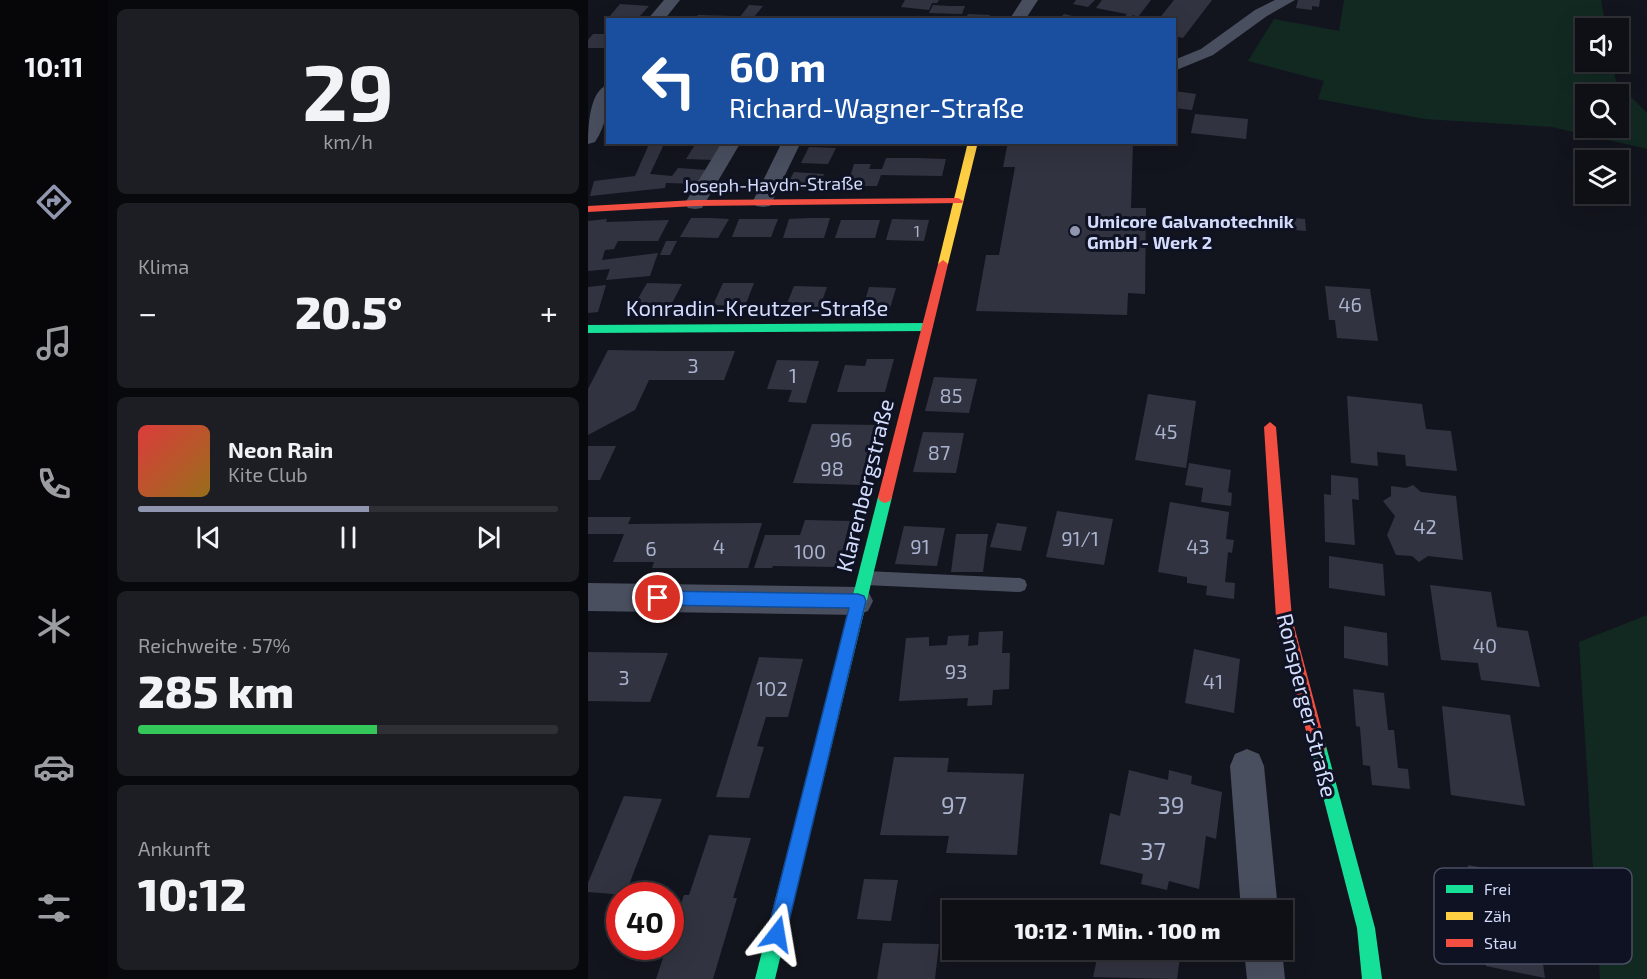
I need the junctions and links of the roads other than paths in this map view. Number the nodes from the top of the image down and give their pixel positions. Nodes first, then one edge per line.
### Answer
1 (672, 0) edge
2 (1030, 0) edge
3 (1287, 0) edge
4 (658, 18) edge
5 (1018, 18) edge
6 (1176, 65) edge
7 (606, 95) edge
8 (588, 138) edge
9 (731, 144) edge
10 (791, 144) edge
11 (972, 144) edge
12 (763, 201) junction
13 (958, 201) junction
14 (695, 202) junction
15 (588, 209) edge
16 (927, 327) junction
17 (588, 329) edge
18 (1270, 427) dead end
19 (1020, 585) dead end
20 (862, 589) junction
21 (588, 597) edge
22 (1247, 766) dead end
23 (1259, 900) edge
24 (1264, 960) edge
25 (765, 979) edge
26 (1266, 979) edge
27 (1372, 979) edge

1 - 4 street
2 - 5 street
3 - 6 street
7 - 8 street
9 - 14 street
10 - 12 street
11 - 13 street, Klarenbergstraße
12 - 13 street, Joseph-Haydn-Straße
12 - 14 street, Joseph-Haydn-Straße
13 - 16 street, Klarenbergstraße
14 - 15 street, Joseph-Haydn-Straße
16 - 17 street, Konradin-Kreutzer-Straße
16 - 20 street, Klarenbergstraße
18 - 27 street, Ronsperger Straße
19 - 20 lane
20 - 21 street
20 - 25 street, Klarenbergstraße
22 - 23 street
24 - 26 street

